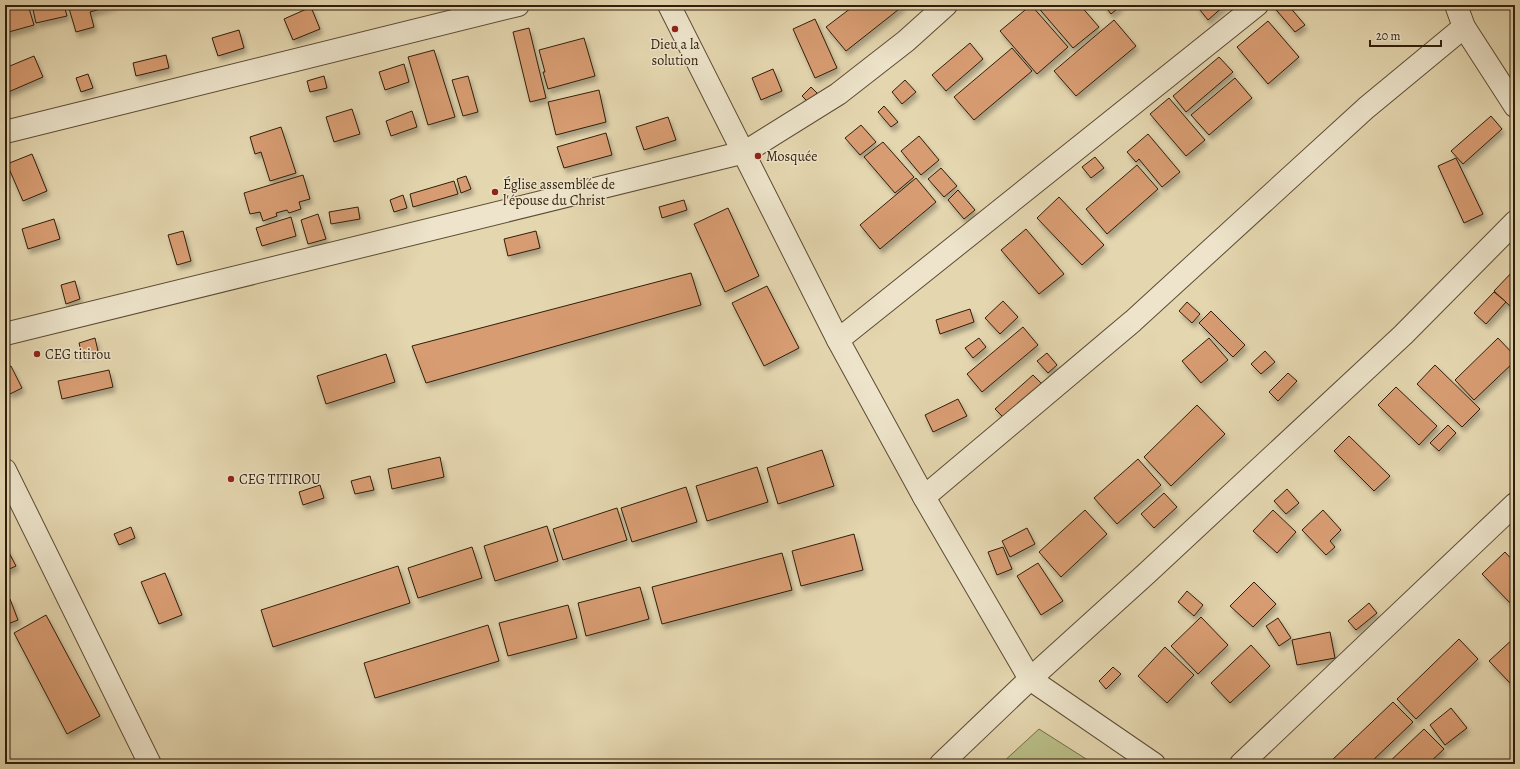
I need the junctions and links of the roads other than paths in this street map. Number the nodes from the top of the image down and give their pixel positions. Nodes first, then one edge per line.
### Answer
1 (518, 5) edge
2 (669, 5) edge
3 (946, 5) edge
4 (1257, 5) edge
5 (1456, 5) edge
6 (1464, 26) junction
7 (1515, 106) edge
8 (5, 132) edge
9 (745, 152) junction
10 (1515, 222) edge
11 (5, 334) edge
12 (838, 340) junction
13 (5, 470) edge
14 (924, 497) junction
15 (1515, 504) edge
16 (1030, 679) junction
17 (150, 764) edge
18 (941, 764) edge
19 (1154, 764) edge
20 (1242, 764) edge

1 - 8 street
2 - 9 street
3 - 9 street
4 - 12 street
5 - 6 street
6 - 7 street
6 - 14 street
9 - 11 street
9 - 12 street
10 - 16 street
12 - 14 street
13 - 17 street
14 - 16 street
15 - 20 street
16 - 18 street
16 - 19 street

